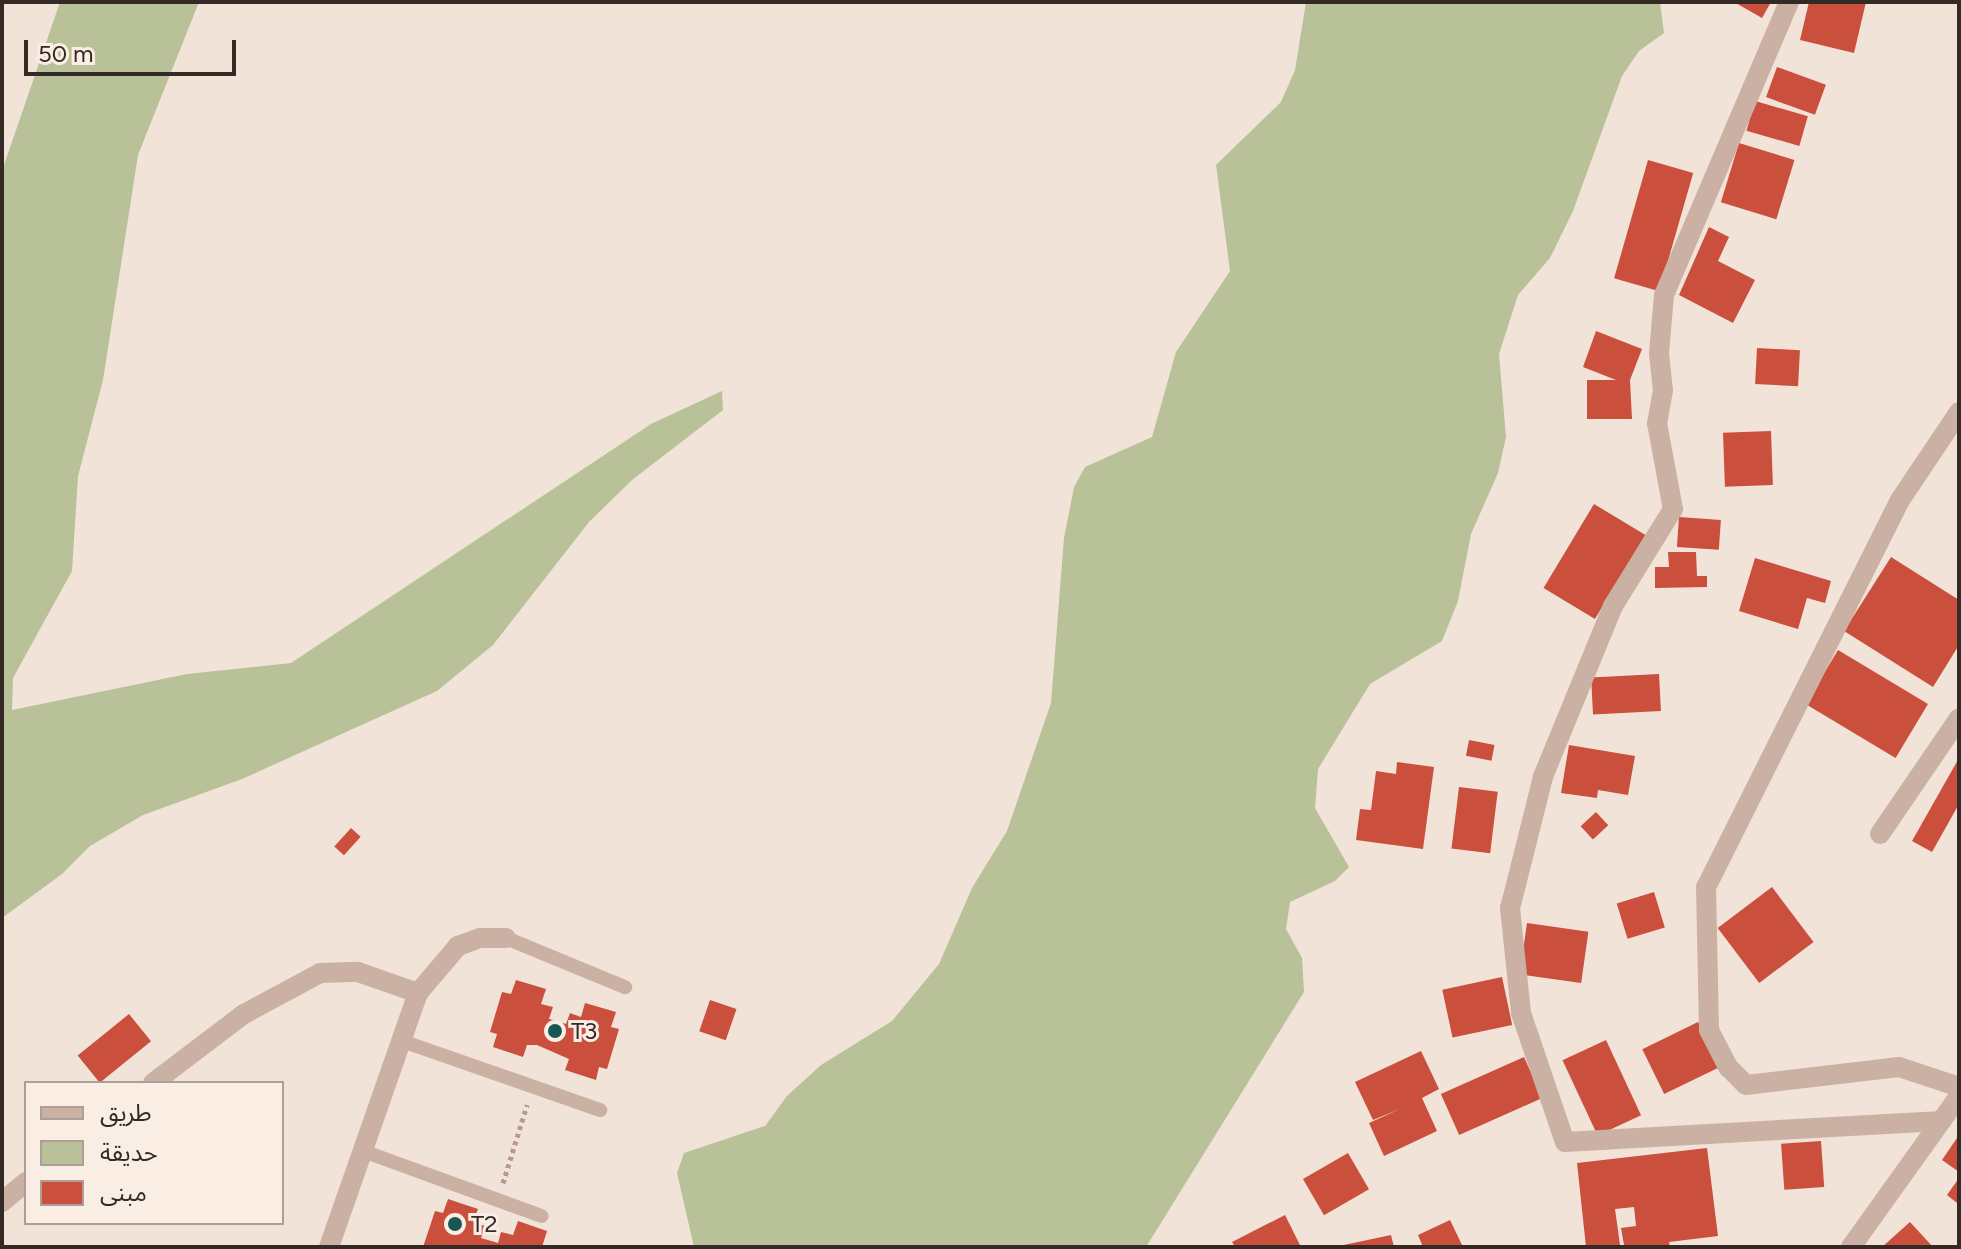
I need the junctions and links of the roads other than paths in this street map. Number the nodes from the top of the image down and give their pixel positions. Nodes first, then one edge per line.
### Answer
1 (1789, 2) edge
2 (1959, 412) edge
3 (1959, 718) edge
4 (1880, 834) dead end
5 (506, 938) joint
6 (625, 987) dead end
7 (418, 993) junction
8 (402, 1041) junction
9 (156, 1081) edge
10 (1959, 1087) edge
11 (1959, 1096) edge
12 (600, 1110) dead end
13 (1941, 1121) junction
14 (363, 1151) junction
15 (24, 1184) edge
16 (2, 1202) edge
17 (542, 1216) dead end
18 (335, 1245) edge
19 (1851, 1247) edge

1 - 13 street
2 - 10 street
3 - 4 street
5 - 6 lane
5 - 7 street
7 - 8 street
7 - 9 street
8 - 12 lane
8 - 14 street
11 - 13 street
13 - 19 street
14 - 17 lane
14 - 18 street
15 - 16 street

